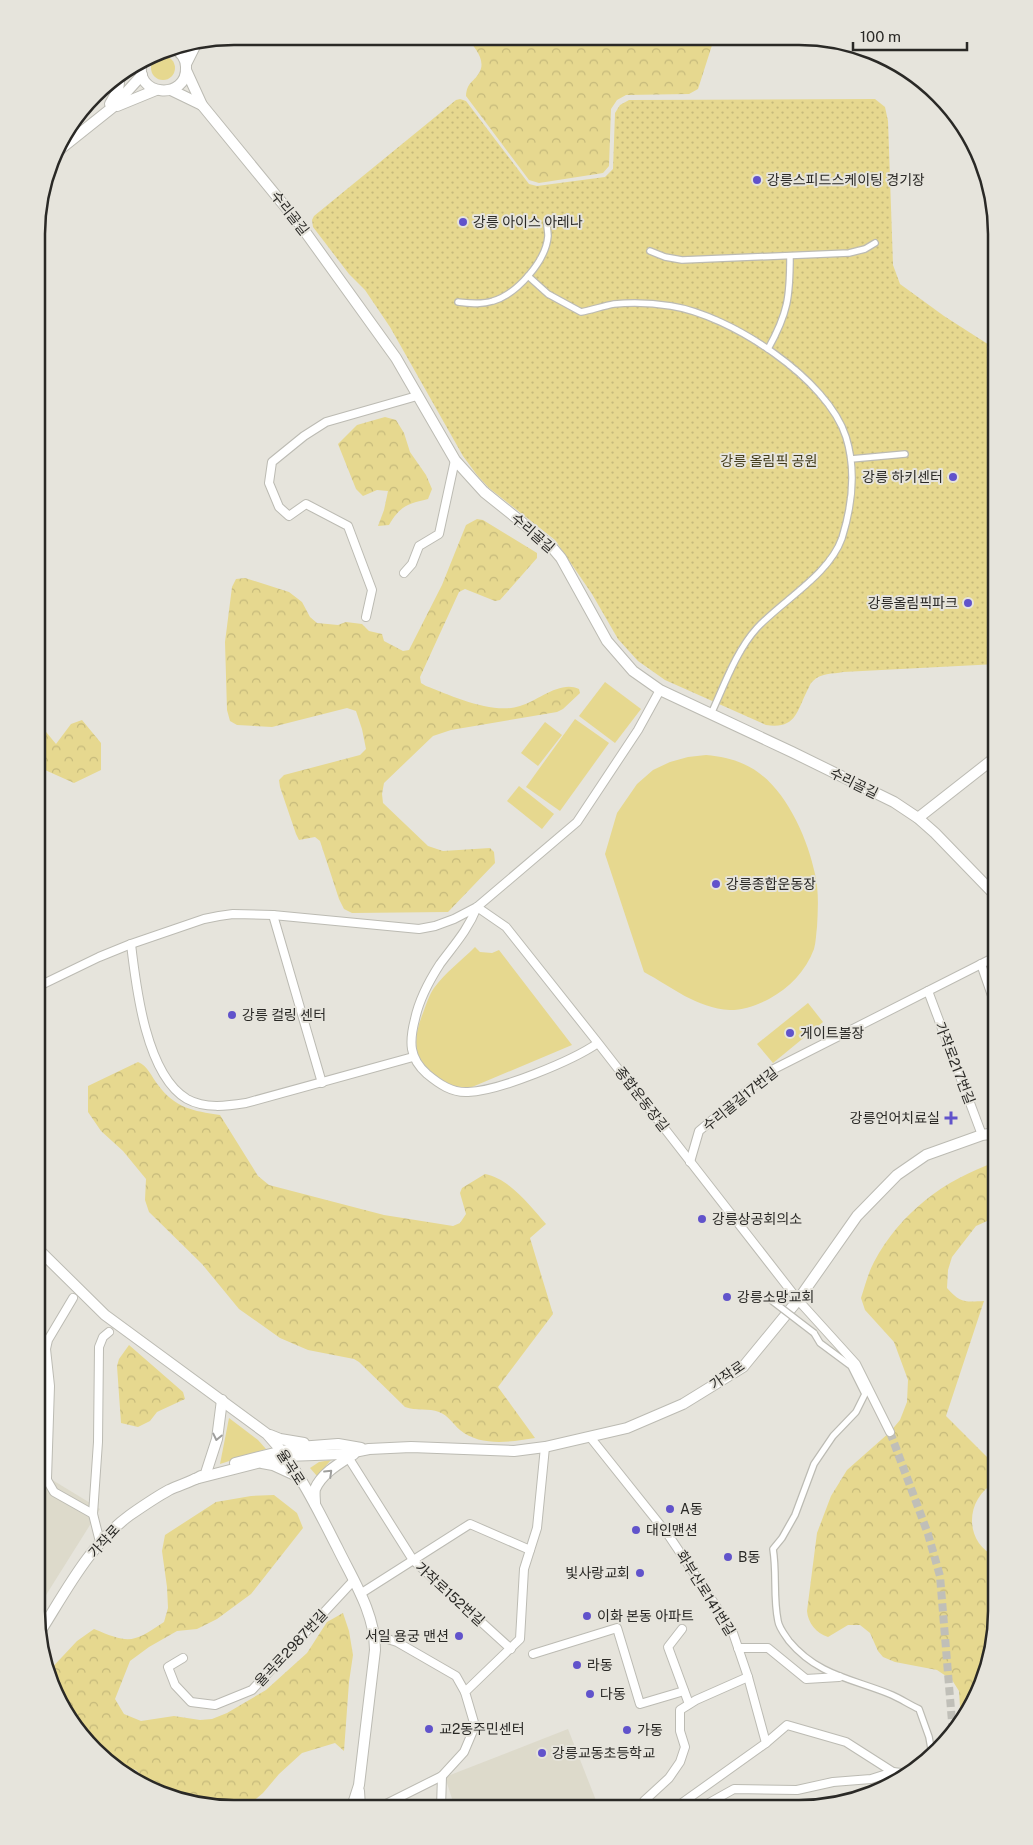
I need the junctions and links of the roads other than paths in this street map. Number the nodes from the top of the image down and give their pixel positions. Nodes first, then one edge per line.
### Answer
1 (194, 50) edge
2 (179, 53) edge
3 (186, 67) junction
4 (140, 69) edge
5 (138, 71) edge
6 (119, 84) edge
7 (156, 90) junction
8 (171, 90) junction
9 (202, 105) junction
10 (113, 107) junction
11 (105, 114) junction
12 (68, 143) edge
13 (546, 224) dead end
14 (875, 242) dead end
15 (650, 251) dead end
16 (790, 256) junction
17 (528, 276) junction
18 (458, 302) dead end
19 (768, 349) junction
20 (417, 396) junction
21 (905, 454) dead end
22 (851, 459) junction
23 (456, 460) junction
24 (404, 573) dead end
25 (366, 617) dead end
26 (660, 690) junction
27 (711, 714) junction
28 (988, 763) edge
29 (918, 818) junction
30 (988, 889) edge
31 (477, 908) junction
32 (273, 915) junction
33 (131, 944) junction
34 (988, 960) edge
35 (981, 964) junction
36 (45, 983) edge
37 (988, 985) edge
38 (928, 991) junction
39 (598, 1042) junction
40 (413, 1057) junction
41 (322, 1083) junction
42 (982, 1134) junction
43 (988, 1134) edge
44 (690, 1162) junction
45 (45, 1256) edge
46 (73, 1298) dead end
47 (771, 1300) dead end
48 (798, 1300) junction
49 (109, 1332) dead end
50 (222, 1400) junction
51 (890, 1432) tunnel mouth
52 (267, 1434) junction
53 (590, 1437) junction
54 (338, 1444) junction
55 (545, 1447) junction
56 (364, 1450) junction
57 (283, 1453) junction
58 (348, 1458) junction
59 (261, 1463) junction
60 (206, 1473) junction
61 (45, 1475) edge
62 (297, 1476) junction
63 (47, 1478) junction
64 (195, 1479) junction
65 (315, 1505) junction
66 (93, 1514) junction
67 (100, 1542) junction
68 (530, 1550) junction
69 (413, 1560) junction
70 (354, 1580) junction
71 (360, 1594) junction
72 (45, 1624) edge
73 (682, 1628) dead end
74 (375, 1635) junction
75 (738, 1648) junction
76 (510, 1649) junction
77 (533, 1654) dead end
78 (183, 1658) dead end
79 (748, 1677) junction
80 (838, 1677) junction
81 (684, 1691) junction
82 (464, 1692) junction
83 (689, 1704) junction
84 (766, 1742) junction
85 (931, 1747) edge
86 (892, 1772) junction
87 (897, 1773) edge
88 (442, 1776) junction
89 (359, 1785) junction
90 (354, 1800) edge
91 (360, 1800) edge
92 (394, 1800) edge
93 (441, 1800) edge
94 (645, 1800) edge
95 (687, 1800) edge
96 (714, 1800) edge

1 - 3 street
2 - 3 street, 수리골길
3 - 8 street
3 - 9 street, 수리골길
4 - 7 street
5 - 10 street
6 - 11 street
7 - 8 street
7 - 10 street
8 - 9 street, 수리골길
9 - 20 street, 수리골길
10 - 11 street
11 - 12 street
13 - 17 street
14 - 16 street
15 - 16 street
16 - 19 street
17 - 18 street
17 - 19 street
19 - 22 street
20 - 23 street, 수리골길
20 - 25 street
21 - 22 street
22 - 27 street
23 - 24 street
23 - 26 street, 수리골길
26 - 27 street, 수리골길
26 - 31 street
27 - 29 street, 수리골길
28 - 29 street
29 - 30 street, 수리골길
31 - 32 street
31 - 39 street, 종합운동장길
31 - 40 street
32 - 33 street
32 - 41 street
33 - 36 street
33 - 41 street
34 - 35 street, 수리골길17번길
35 - 37 street
35 - 38 street, 수리골길17번길
38 - 42 street, 가작로217번길
38 - 44 street, 수리골길17번길
39 - 40 street
39 - 44 street, 종합운동장길
40 - 41 street
42 - 43 street, 가작로
42 - 48 street, 가작로
44 - 48 street, 종합운동장길
45 - 50 street, 율곡로
46 - 63 street
47 - 80 street, bridge
48 - 51 street, 종합운동장길
48 - 53 street, 가작로
49 - 66 street
50 - 52 street, 율곡로
50 -> 60 street
52 - 54 street
52 - 57 street, 율곡로
53 - 55 street, 가작로
53 - 75 street, 화부산로141번길
54 - 56 street, 가작로
54 - 57 street, 가작로
55 - 56 street, 가작로
55 - 68 street
56 - 57 street, 가작로
56 - 58 street
57 - 59 street, 가작로
57 - 60 street, 가작로
57 - 62 street, 율곡로
65 -> 58 street
58 - 69 street, 가작로152번길
59 - 62 street
59 - 64 street, 가작로
60 - 64 street, 가작로
61 - 63 street
62 - 65 street, 율곡로
63 - 66 street
64 - 67 street, 가작로
65 - 70 street, 율곡로
66 - 67 street
67 - 72 street, 가작로
68 - 69 street
68 - 76 street
69 - 71 street
69 - 76 street, 가작로152번길
70 - 71 street, 율곡로
70 - 78 street, 율곡로2987번길
71 - 74 street, 율곡로
73 - 81 street
74 - 82 street
74 - 89 street, 율곡로
75 - 79 street, 화부산로141번길
75 - 80 street
76 - 82 street
77 - 81 street
79 - 83 street
79 - 84 street, 화부산로141번길
80 - 85 street
81 - 83 street
82 - 88 street
83 - 94 street
84 - 86 street
84 - 95 street
86 - 87 street
86 - 96 street
88 - 92 street
88 - 93 street
89 - 90 street, 율곡로
89 - 91 street, 율곡로

